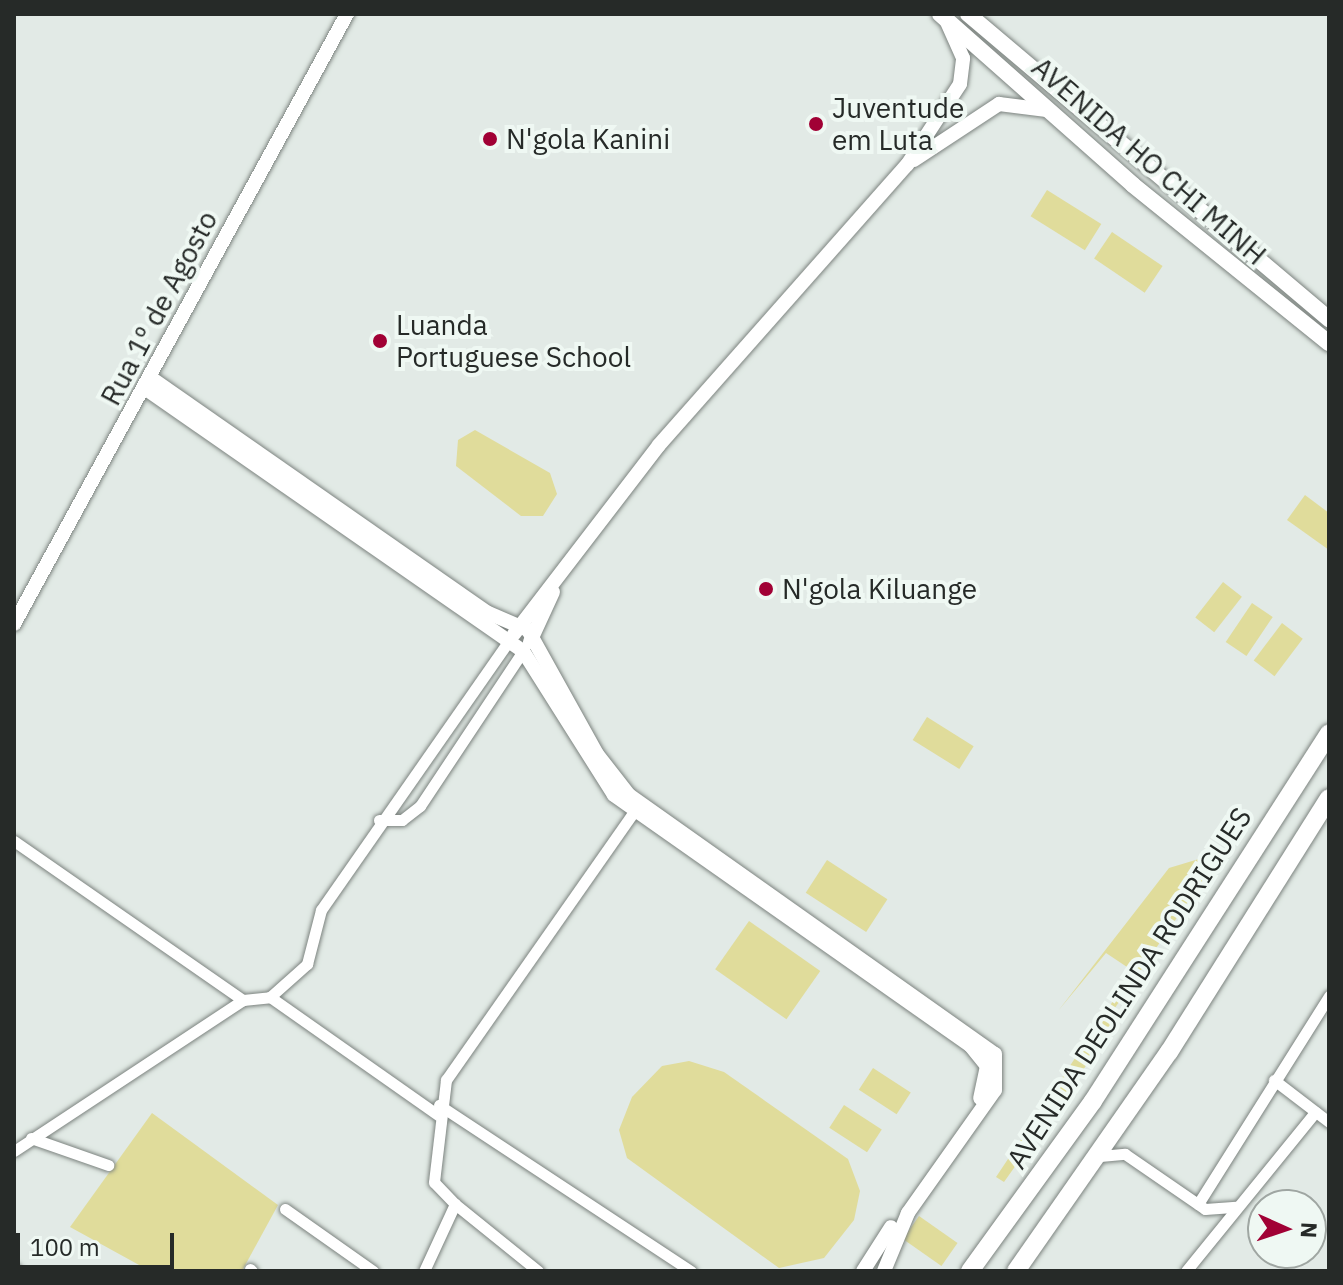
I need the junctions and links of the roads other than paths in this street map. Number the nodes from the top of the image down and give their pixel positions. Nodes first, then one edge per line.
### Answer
1 (347, 14) edge
2 (968, 14) edge
3 (942, 16) edge
4 (1049, 110) junction
5 (907, 165) junction
6 (1329, 319) edge
7 (1329, 343) edge
8 (148, 383) junction
9 (575, 550) junction
10 (548, 601) junction
11 (14, 624) edge
12 (519, 627) junction
13 (534, 636) junction
14 (509, 641) junction
15 (523, 651) junction
16 (551, 666) junction
17 (1329, 733) edge
18 (1329, 798) edge
19 (634, 812) junction
20 (379, 820) junction
21 (14, 841) edge
22 (1329, 996) edge
23 (270, 997) junction
24 (243, 1000) junction
25 (1274, 1080) junction
26 (438, 1110) junction
27 (1315, 1112) junction
28 (1329, 1122) edge
29 (1118, 1128) junction
30 (31, 1138) junction
31 (14, 1151) edge
32 (1125, 1154) junction
33 (1100, 1156) junction
34 (108, 1165) dead end
35 (455, 1204) junction
36 (1236, 1206) junction
37 (1202, 1207) junction
38 (285, 1209) dead end
39 (1204, 1247) junction
40 (373, 1271) edge
41 (424, 1271) edge
42 (538, 1271) edge
43 (691, 1271) edge
44 (863, 1271) edge
45 (884, 1271) edge
46 (968, 1271) edge
47 (1016, 1271) edge
48 (1186, 1271) edge

1 - 8 street, Rua 1º de Agosto
2 - 6 main road, AVENIDA HO CHI MINH
3 - 4 main road, AVENIDA HO CHI MINH
3 - 5 street
4 - 5 street
4 - 7 main road, AVENIDA HO CHI MINH
5 - 9 street
8 - 11 street, Rua 1º de Agosto
8 - 12 street
8 - 14 street
9 - 10 street
9 - 12 street
10 - 13 street
10 - 16 street
12 - 13 street
12 - 14 street
13 - 15 street
13 - 16 street
14 - 15 street
14 - 20 street
15 - 19 street
15 - 20 street
16 - 45 street
17 - 46 highway, AVENIDA DEOLINDA RODRIGUES
18 - 29 highway
19 - 26 street
19 - 44 street
20 - 23 street
21 - 24 street
22 - 25 street
23 - 24 street
23 - 26 street
24 - 30 street
25 - 27 street
25 - 37 street
26 - 35 street
26 - 43 street
27 - 28 street
27 - 36 street
29 - 32 street
29 - 33 highway
30 - 31 street
30 - 34 street
32 - 33 street
32 - 37 street
33 - 47 highway
35 - 41 street
35 - 42 street
36 - 37 street
36 - 39 street
37 - 39 street
38 - 40 street
39 - 48 street

